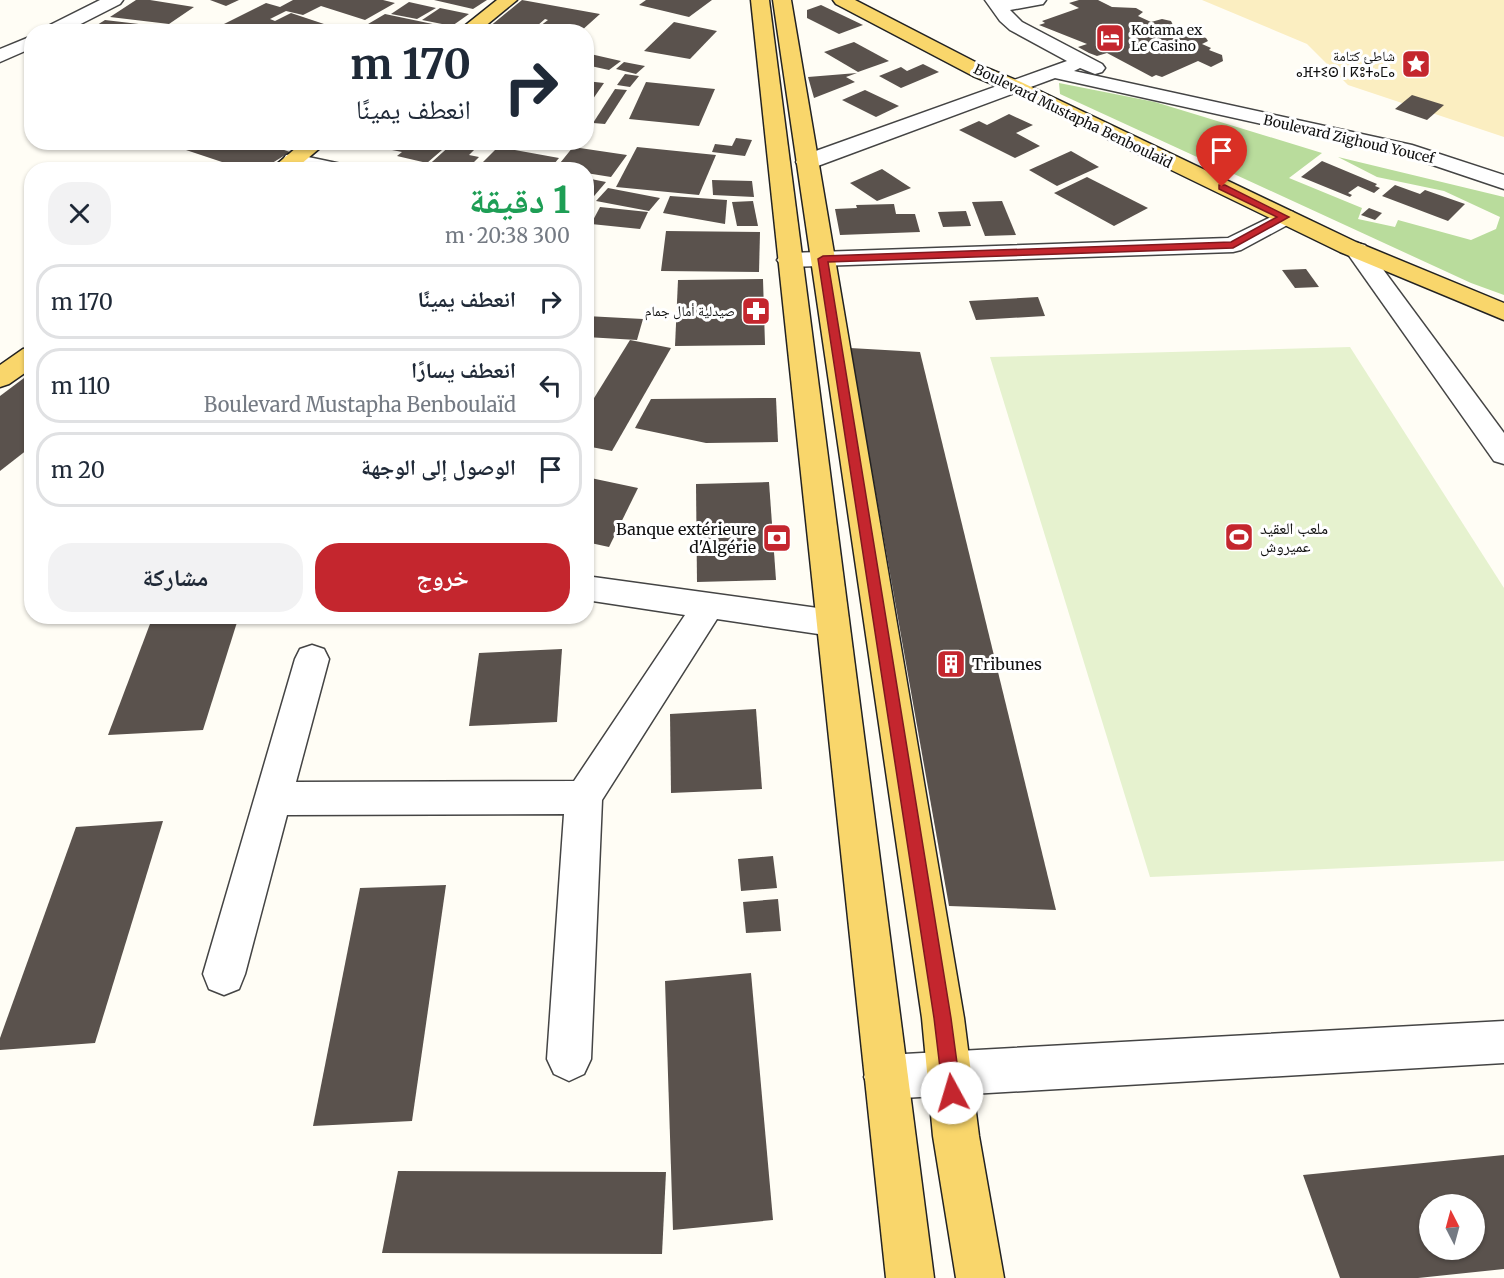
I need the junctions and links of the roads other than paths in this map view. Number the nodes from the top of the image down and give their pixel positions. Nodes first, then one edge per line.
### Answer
1 (114, 0) edge
2 (508, 0) edge
3 (842, 0) edge
4 (1037, 0) edge
5 (778, 2) edge
6 (992, 3) edge
7 (66, 24) edge
8 (476, 24) edge
9 (24, 45) edge
10 (0, 56) edge
11 (1081, 62) junction
12 (1053, 72) junction
13 (1014, 86) junction
14 (1145, 93) junction
15 (307, 150) edge
16 (291, 162) edge
17 (807, 162) junction
18 (1504, 182) edge
19 (1285, 217) junction
20 (1357, 250) junction
21 (823, 259) junction
22 (789, 260) junction
23 (1504, 312) edge
24 (24, 360) edge
25 (0, 378) edge
26 (1504, 454) edge
27 (594, 589) edge
28 (710, 605) junction
29 (832, 623) junction
30 (312, 658) dead end
31 (585, 797) junction
32 (273, 799) junction
33 (225, 974) dead end
34 (1504, 1042) edge
35 (569, 1059) dead end
36 (950, 1072) junction
37 (886, 1077) junction
38 (910, 1278) edge
39 (980, 1278) edge

1 - 7 street
2 - 8 main road
3 - 13 main road, Boulevard Mustapha Benboulaïd
4 - 6 street
5 - 17 main road
5 - 22 main road
6 - 11 street
9 - 10 street
11 - 12 street
11 - 14 street
12 - 13 street
12 - 14 street, Boulevard Zighoud Youcef
13 - 17 street
13 - 19 main road, Boulevard Mustapha Benboulaïd
14 - 18 street, Boulevard Zighoud Youcef
15 - 16 main road
17 - 21 main road
19 - 20 main road, Boulevard Mustapha Benboulaïd
19 - 21 street
20 - 23 main road, Boulevard Mustapha Benboulaïd
20 - 26 street
21 - 22 street
21 - 36 main road
22 - 29 main road
24 - 25 main road
27 - 28 street
28 - 29 street
28 - 31 street
29 - 37 main road
30 - 32 street
31 - 32 street
31 - 35 street
32 - 33 street
34 - 36 street
36 - 37 street
36 - 39 main road
37 - 38 main road

